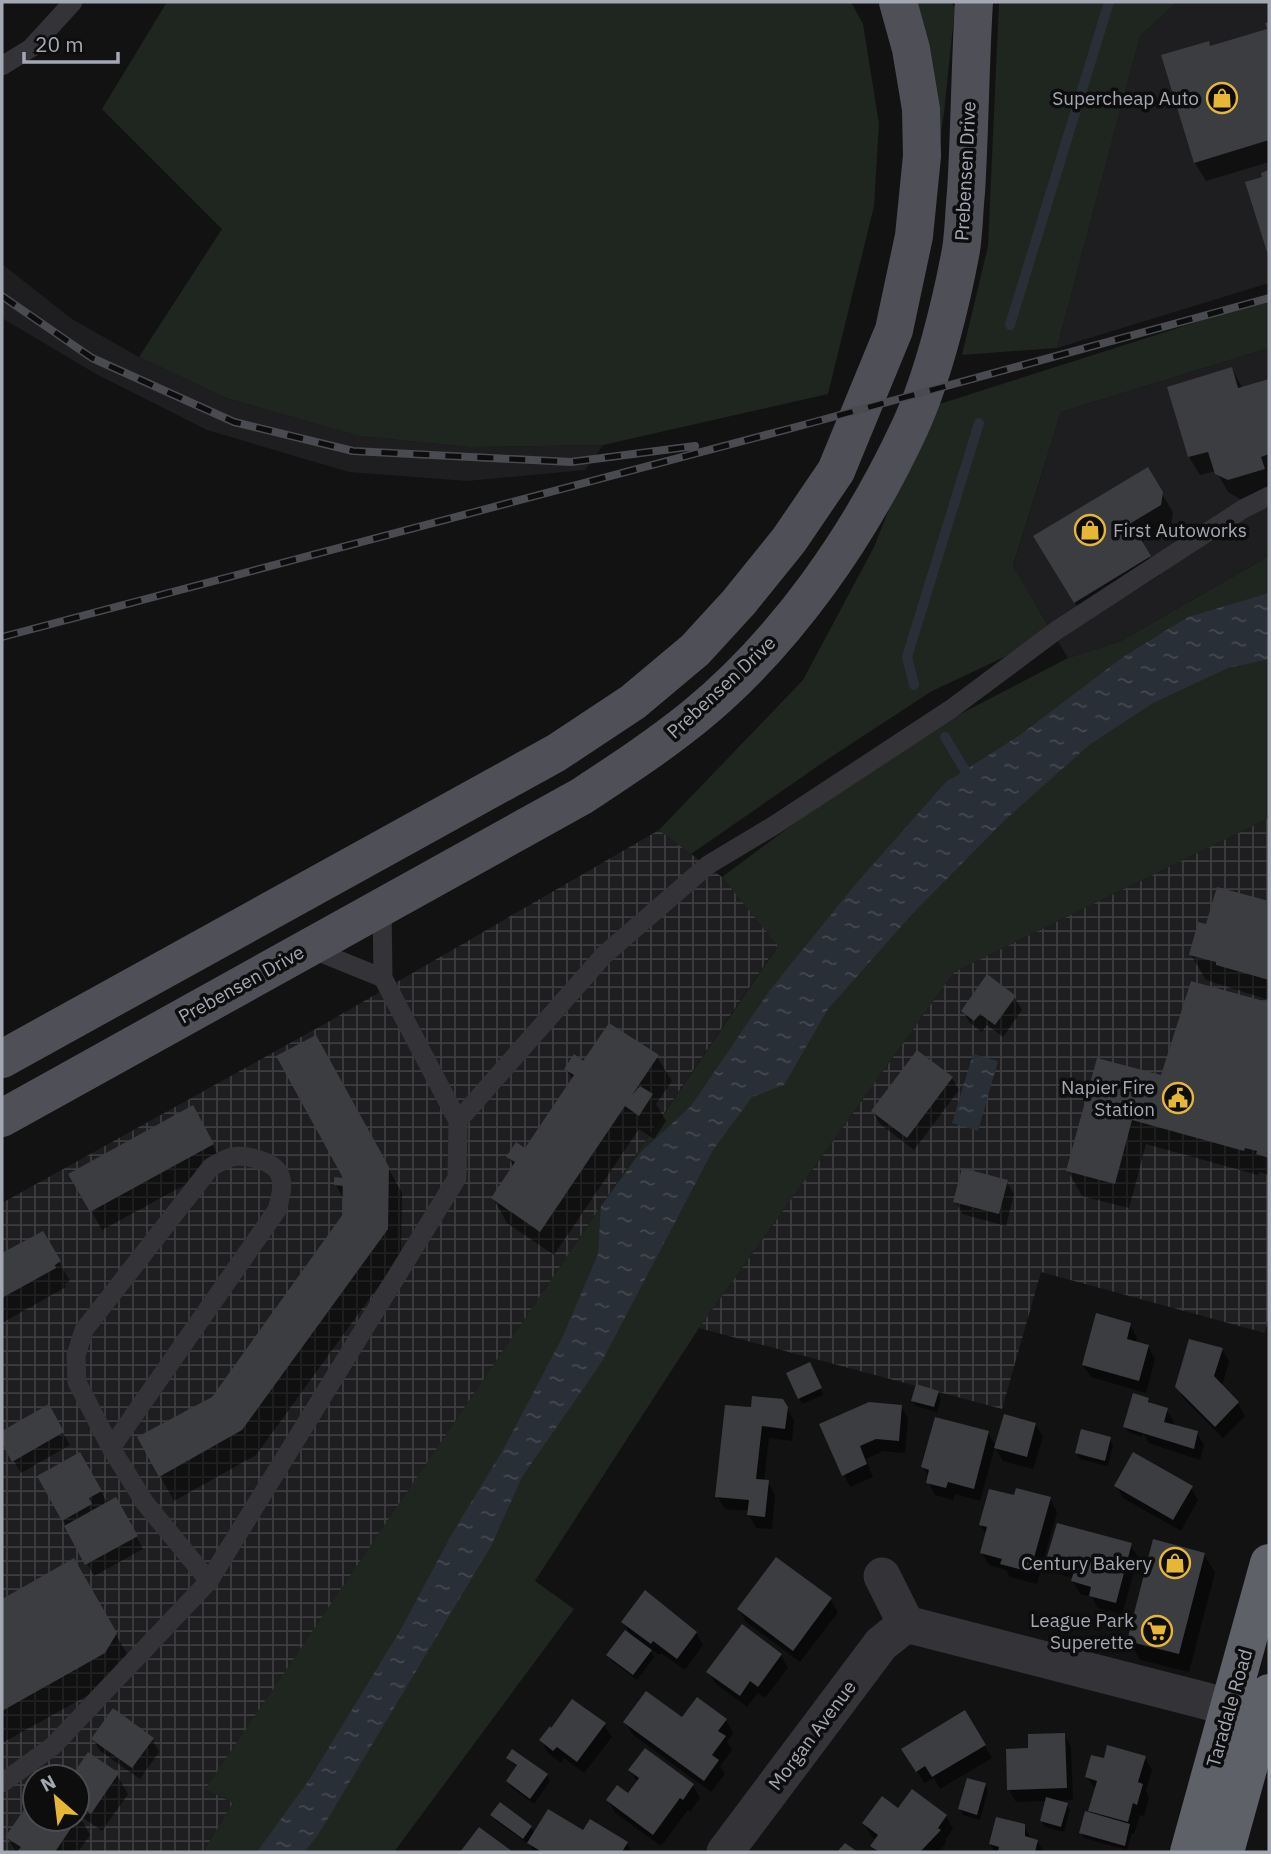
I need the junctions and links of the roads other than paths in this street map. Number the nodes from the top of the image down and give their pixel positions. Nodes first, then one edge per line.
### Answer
1 (73, 2) edge
2 (898, 2) edge
3 (974, 2) edge
4 (2, 66) edge
5 (1269, 496) edge
6 (382, 906) junction
7 (307, 947) junction
8 (383, 978) junction
9 (2, 1059) edge
10 (2, 1118) edge
11 (458, 1121) junction
12 (111, 1448) junction
13 (882, 1576) dead end
14 (209, 1581) junction
15 (1267, 1583) edge
16 (906, 1624) junction
17 (1254, 1706) edge
18 (2, 1783) edge
19 (725, 1852) edge
20 (1189, 1852) edge
21 (1226, 1852) edge

1 - 4 lane
2 - 9 main road
3 - 6 main road, Prebensen Drive
5 - 11 lane
6 - 7 main road, Prebensen Drive
6 - 8 lane
7 - 8 lane
7 - 10 main road, Prebensen Drive
8 - 11 lane
11 - 14 lane
12 - 12 lane
12 - 14 lane
13 - 16 street
14 - 18 lane
15 - 17 highway, Taradale Road
16 - 17 street
16 - 19 street, Morgan Avenue
17 - 20 highway, Taradale Road
17 - 21 highway, Taradale Road

